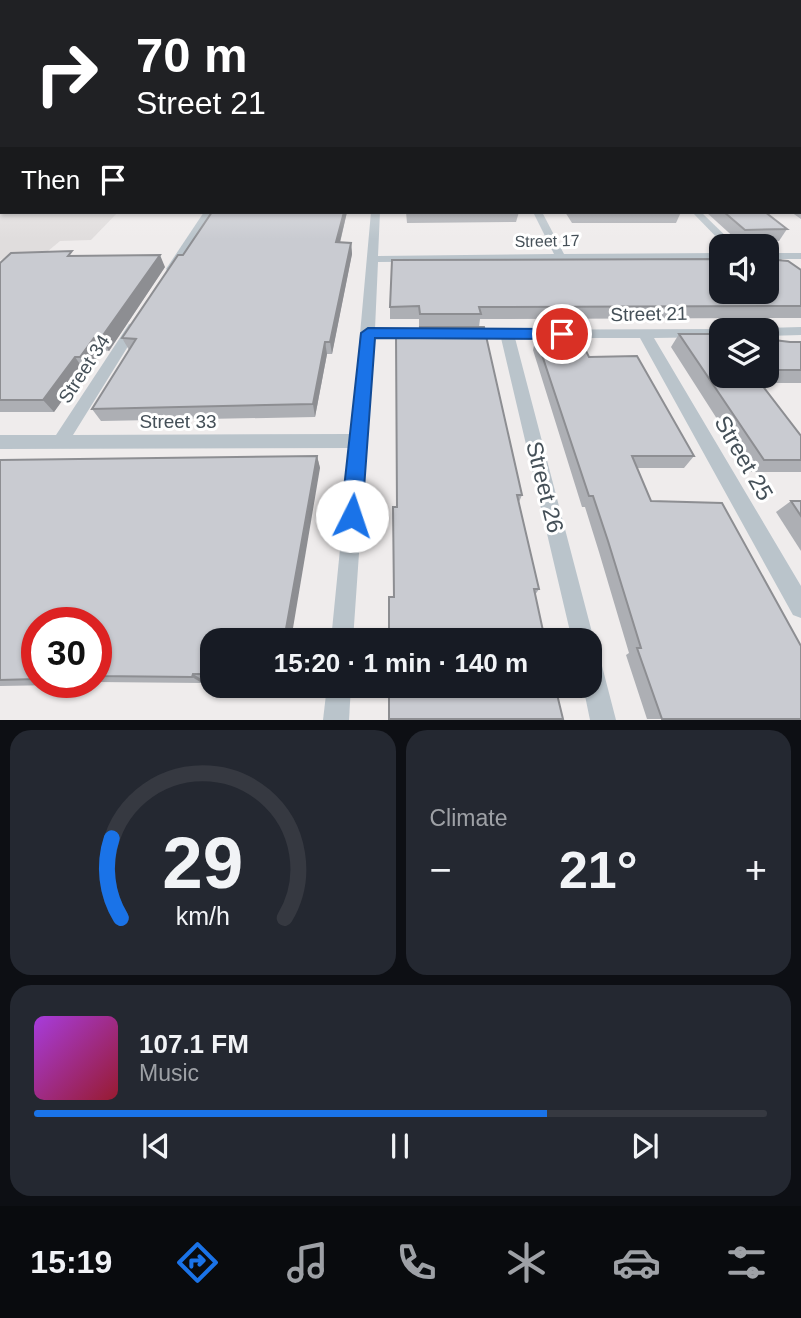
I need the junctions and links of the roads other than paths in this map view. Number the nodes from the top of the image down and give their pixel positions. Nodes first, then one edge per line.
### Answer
1 (208, 214) edge
2 (375, 214) edge
3 (539, 214) edge
4 (698, 214) edge
5 (719, 234) edge
6 (560, 256) junction
7 (709, 256) edge
8 (779, 256) edge
9 (801, 256) edge
10 (373, 259) junction
11 (779, 264) edge
12 (165, 281) edge
13 (801, 283) edge
14 (142, 315) edge
15 (801, 331) edge
16 (709, 332) edge
17 (779, 332) edge
18 (368, 333) junction
19 (507, 334) junction
20 (645, 334) junction
21 (357, 441) junction
22 (0, 442) edge
23 (60, 442) junction
24 (801, 607) edge
25 (343, 628) edge
26 (580, 628) edge
27 (338, 698) edge
28 (598, 698) edge
29 (336, 719) edge
30 (603, 719) edge

1 - 12 street
2 - 10 street
3 - 6 street
4 - 5 street
6 - 7 street, Street 17
6 - 10 street, Street 17
8 - 9 street
10 - 18 street
11 - 13 street
14 - 23 street, Street 34
15 - 17 street
16 - 20 street, Street 21
18 - 19 street, Street 21
18 - 21 street
19 - 20 street, Street 21
19 - 26 street, Street 26
20 - 24 street, Street 25
21 - 23 street, Street 33
21 - 25 street
22 - 23 street, Street 33
27 - 29 street
28 - 30 street

